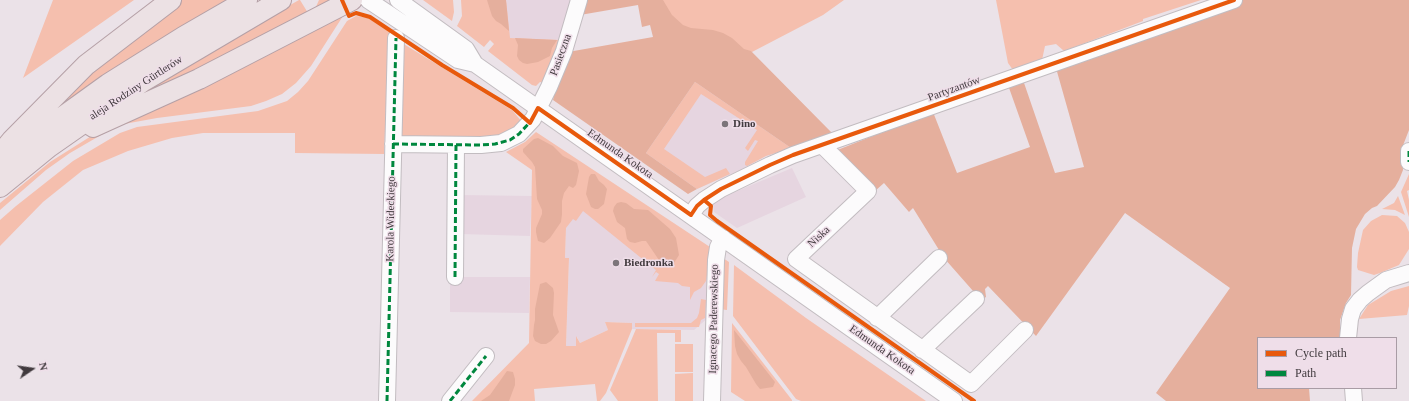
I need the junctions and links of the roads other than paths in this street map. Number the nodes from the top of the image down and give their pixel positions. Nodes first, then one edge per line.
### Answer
1 (172, 0) edge
2 (247, 0) edge
3 (281, 0) edge
4 (352, 0) edge
5 (368, 0) edge
6 (398, 0) edge
7 (579, 0) edge
8 (1234, 0) edge
9 (396, 38) dead end
10 (475, 64) junction
11 (538, 108) junction
12 (393, 144) junction
13 (456, 145) junction
14 (822, 145) junction
15 (49, 147) junction
16 (1409, 151) edge
17 (0, 155) edge
18 (1409, 162) edge
19 (0, 166) edge
20 (0, 187) edge
21 (691, 215) junction
22 (723, 238) junction
23 (939, 258) dead end
24 (1409, 273) edge
25 (455, 277) dead end
26 (976, 298) dead end
27 (877, 318) junction
28 (1025, 330) dead end
29 (1348, 337) edge
30 (922, 350) junction
31 (486, 356) dead end
32 (1352, 389) edge
33 (387, 401) edge
34 (450, 401) edge
35 (712, 401) edge
36 (954, 401) edge
37 (1354, 401) edge

1 - 17 main road
2 - 19 main road, aleja Rodziny Gürtlerów
3 - 15 main road, aleja Rodziny Gürtlerów
4 - 15 main road
5 - 10 street, Edmunda Kokota
6 - 10 street, Edmunda Kokota
7 - 11 street, Pasieczna
8 - 14 street, Partyzantów
9 - 12 street, Karola Wideckiego
10 - 11 street, Edmunda Kokota
11 - 13 street, Pasieczna
11 - 21 street, Edmunda Kokota
12 - 13 street, Pasieczna
12 - 33 street, Karola Wideckiego
13 - 25 street
14 - 21 street, Partyzantów
14 - 27 street, Niska
15 - 20 main road, aleja Rodziny Gürtlerów
16 - 18 street
21 - 22 street, Edmunda Kokota
22 - 35 street, Ignacego Paderewskiego
22 - 36 street, Edmunda Kokota
23 - 27 street
24 - 29 street
26 - 30 street
27 - 30 street, Niska
28 - 30 street, Niska
31 - 34 street
32 - 37 street

